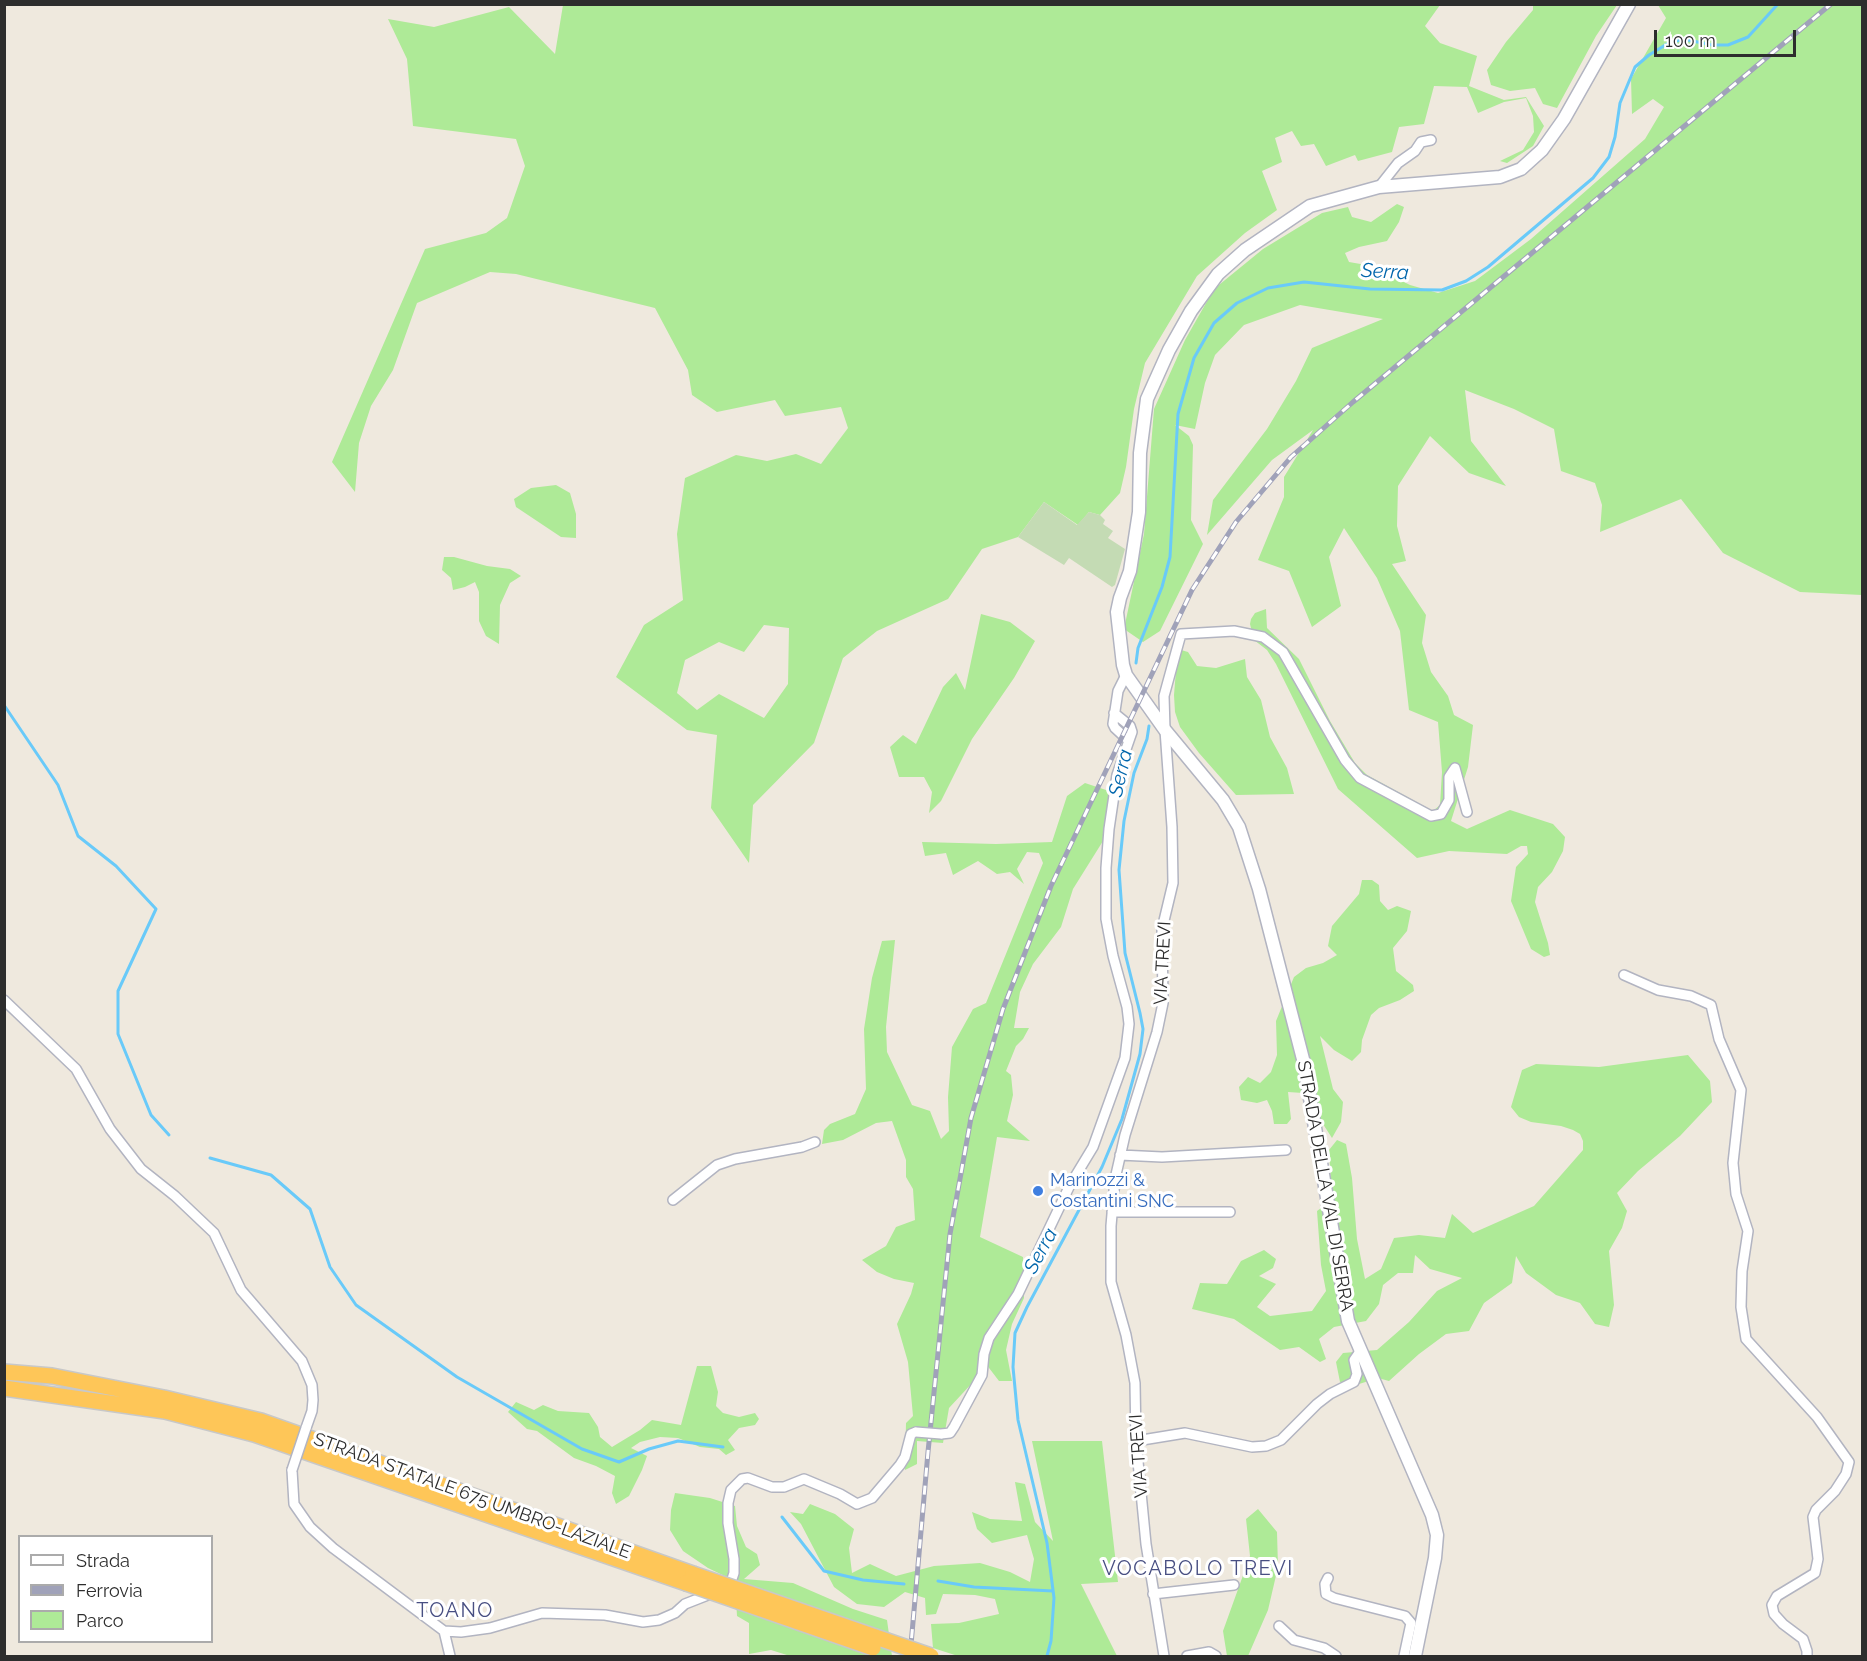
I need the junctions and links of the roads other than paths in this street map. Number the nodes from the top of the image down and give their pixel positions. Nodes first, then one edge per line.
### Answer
1 (1629, 4) edge
2 (1431, 140) dead end
3 (1379, 187) junction
4 (1126, 675) junction
5 (1165, 730) junction
6 (1467, 812) dead end
7 (1624, 975) dead end
8 (4, 1000) edge
9 (815, 1142) dead end
10 (1286, 1150) dead end
11 (1120, 1155) junction
12 (673, 1200) dead end
13 (1112, 1212) junction
14 (1230, 1212) dead end
15 (1361, 1350) junction
16 (4, 1372) edge
17 (4, 1388) edge
18 (1137, 1441) junction
19 (1328, 1578) dead end
20 (689, 1579) junction
21 (1234, 1585) dead end
22 (1153, 1594) junction
23 (1279, 1626) dead end
24 (444, 1631) junction
25 (450, 1656) edge
26 (899, 1656) edge
27 (931, 1656) edge
28 (1164, 1656) edge
29 (1190, 1656) edge
30 (1216, 1656) edge
31 (1336, 1656) edge
32 (1404, 1656) edge
33 (1415, 1656) edge
34 (1807, 1656) edge

1 - 3 street, STRADA DELLA VAL DI SERRA
2 - 3 street
3 - 4 street, STRADA DELLA VAL DI SERRA
4 - 5 street, STRADA DELLA VAL DI SERRA
4 - 24 street, bridge
5 - 6 street
5 - 11 street, VIA TREVI
5 - 15 street, STRADA DELLA VAL DI SERRA
7 - 34 street
8 - 24 street, bridge
9 - 12 street
10 - 11 street
11 - 13 street, VIA TREVI
13 - 14 street
13 - 18 street, VIA TREVI
15 - 18 street
15 - 33 street, STRADA DELLA VAL DI SERRA
16 - 20 highway, STRADA STATALE 675 UMBRO-LAZIALE
17 - 20 highway, STRADA STATALE 675 UMBRO-LAZIALE
18 - 22 street, VIA TREVI
19 - 32 street
20 - 26 highway, STRADA STATALE 675 UMBRO-LAZIALE, bridge
20 - 27 highway, STRADA STATALE 675 UMBRO-LAZIALE, bridge
21 - 22 street
22 - 28 street, VIA TREVI
23 - 31 street
24 - 25 street
29 - 30 street

